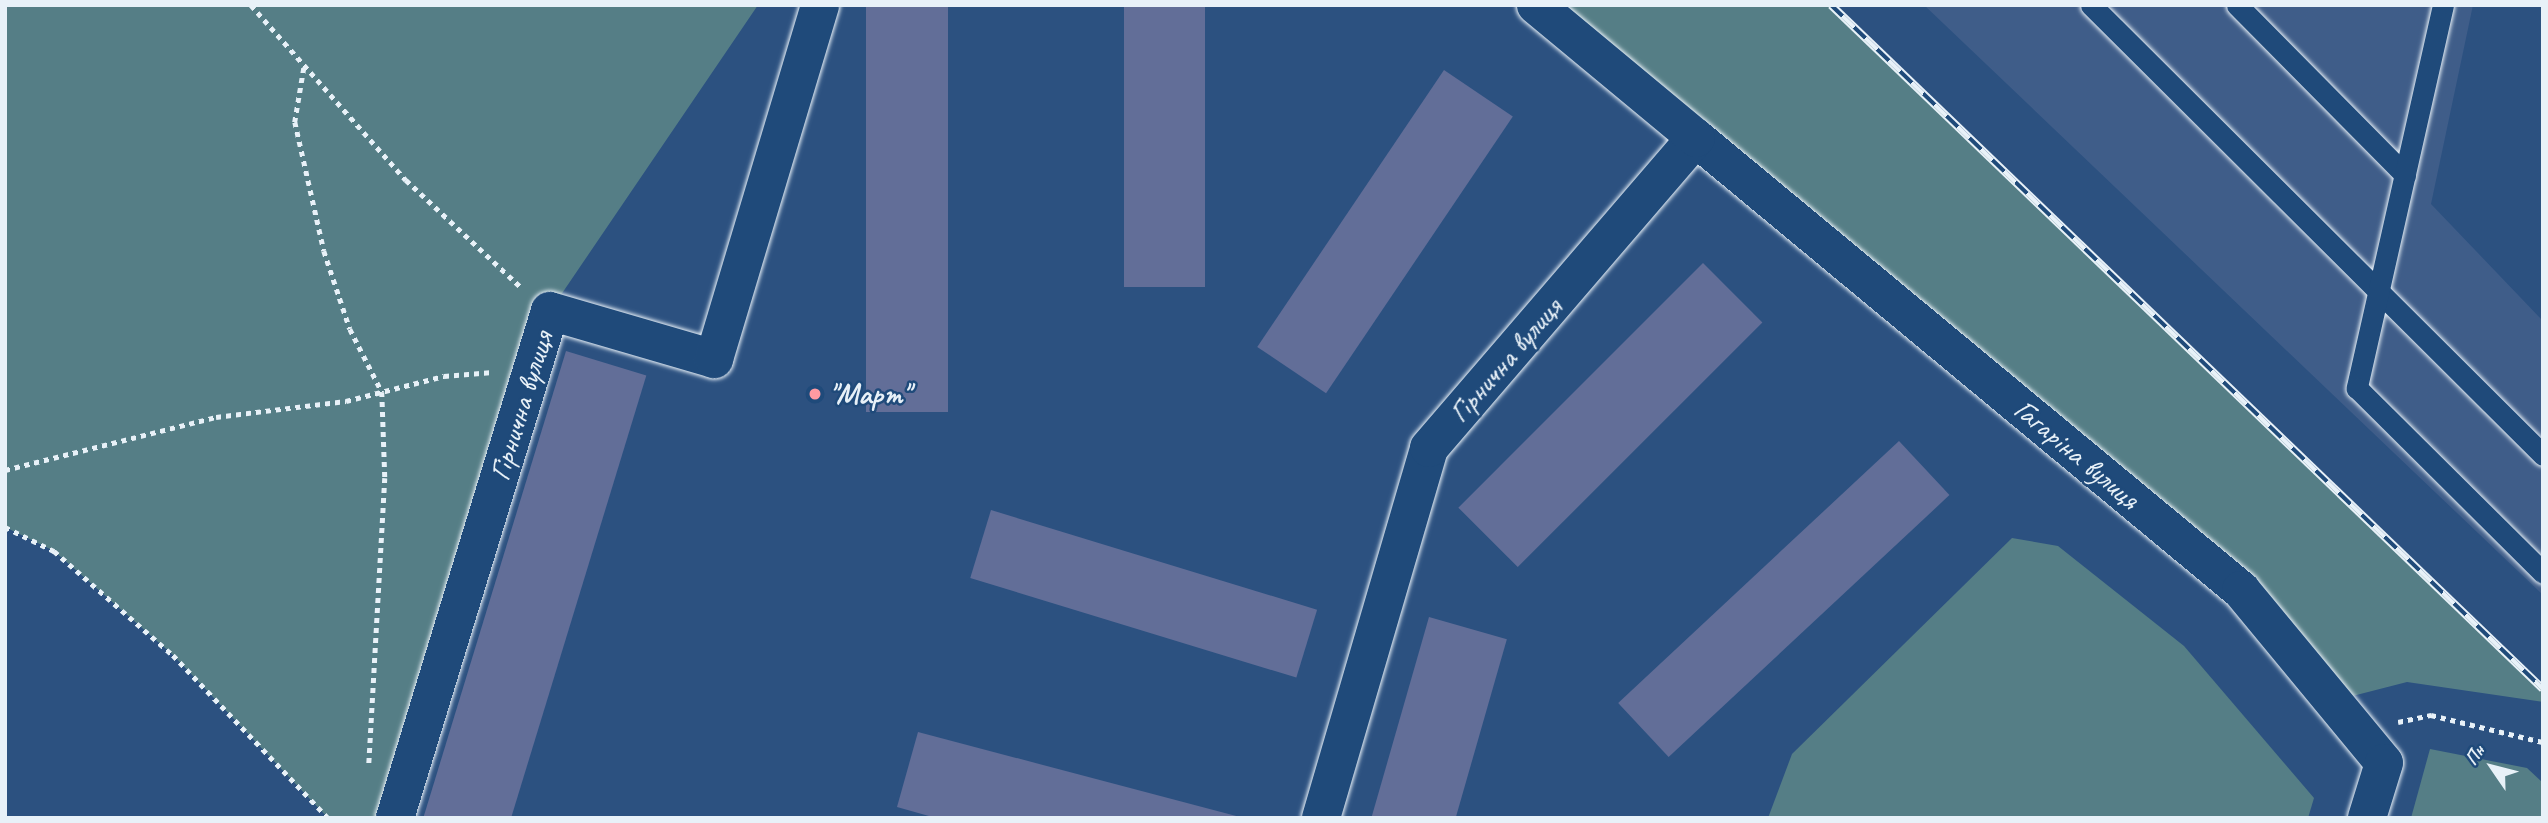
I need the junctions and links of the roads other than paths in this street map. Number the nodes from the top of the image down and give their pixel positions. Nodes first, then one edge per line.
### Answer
1 (820, 5) edge
2 (1536, 5) edge
3 (2091, 5) edge
4 (2237, 5) edge
5 (2437, 10) edge
6 (1696, 138) junction
7 (2405, 174) junction
8 (2379, 292) junction
9 (2543, 455) edge
10 (2543, 573) edge
11 (395, 818) edge
12 (1321, 818) edge
13 (2367, 818) edge

1 - 11 street, Гірнична вулиця
2 - 6 street
3 - 8 lane
4 - 7 lane
5 - 7 lane
6 - 12 street, Гірнична вулиця
6 - 13 street, Гагаріна вулиця
7 - 8 lane
8 - 9 lane
8 - 10 lane

